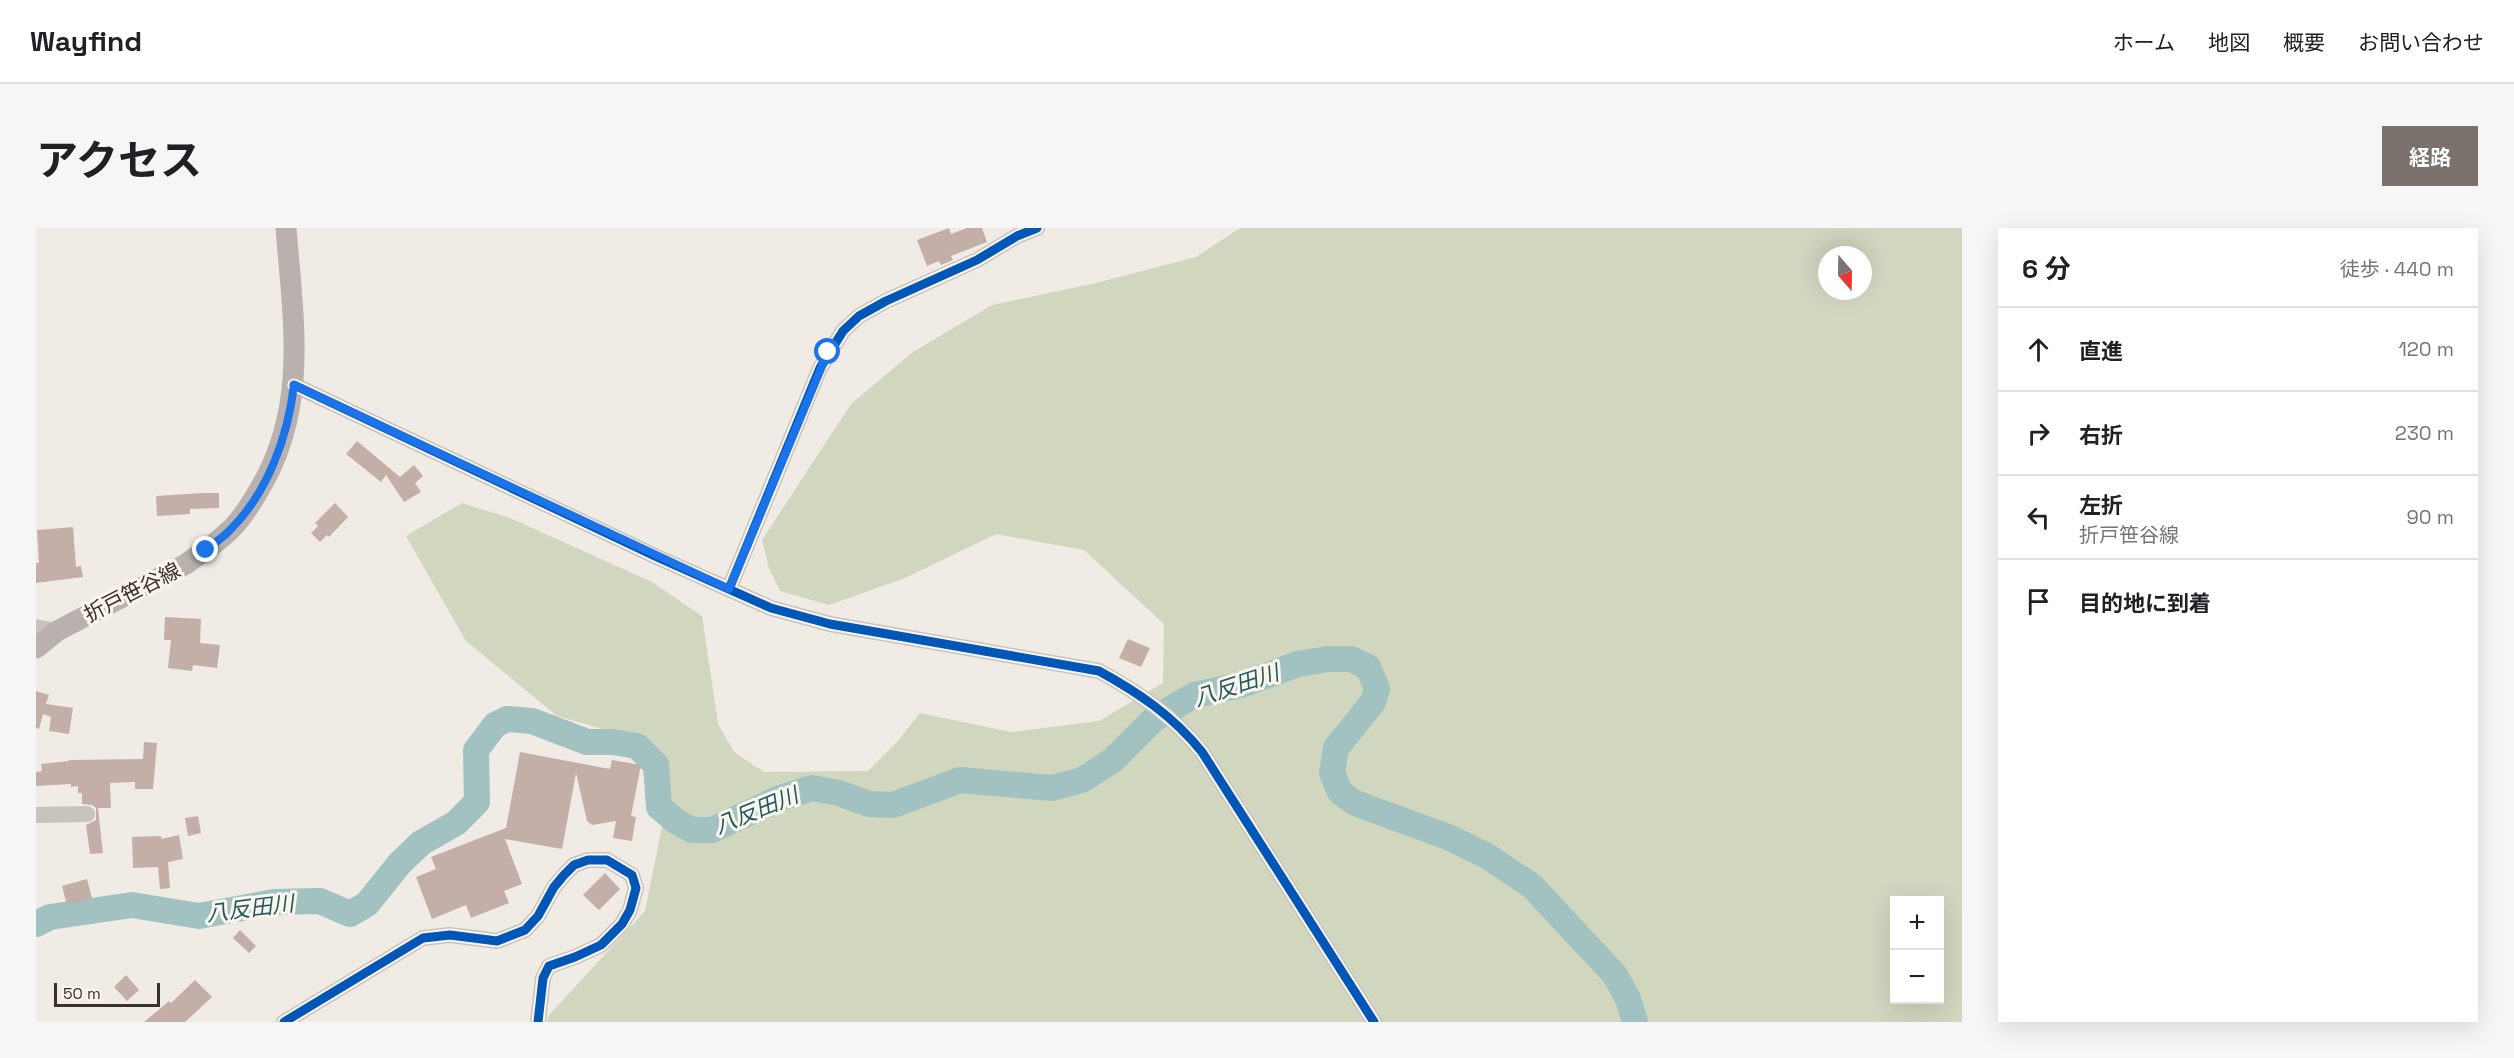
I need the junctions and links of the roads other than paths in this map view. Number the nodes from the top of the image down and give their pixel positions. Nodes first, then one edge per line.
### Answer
1 (286, 228) edge
2 (1037, 228) edge
3 (294, 385) junction
4 (729, 589) junction
5 (36, 627) edge
6 (57, 631) junction
7 (36, 648) edge
8 (87, 814) dead end
9 (36, 815) edge
10 (284, 1022) edge
11 (538, 1022) edge
12 (1374, 1022) edge

1 - 3 main road, 折戸笹谷線
2 - 4 street
3 - 4 street
3 - 6 main road, 折戸笹谷線
4 - 12 street
5 - 6 street
6 - 7 main road, 折戸笹谷線
8 - 9 street
10 - 11 street

